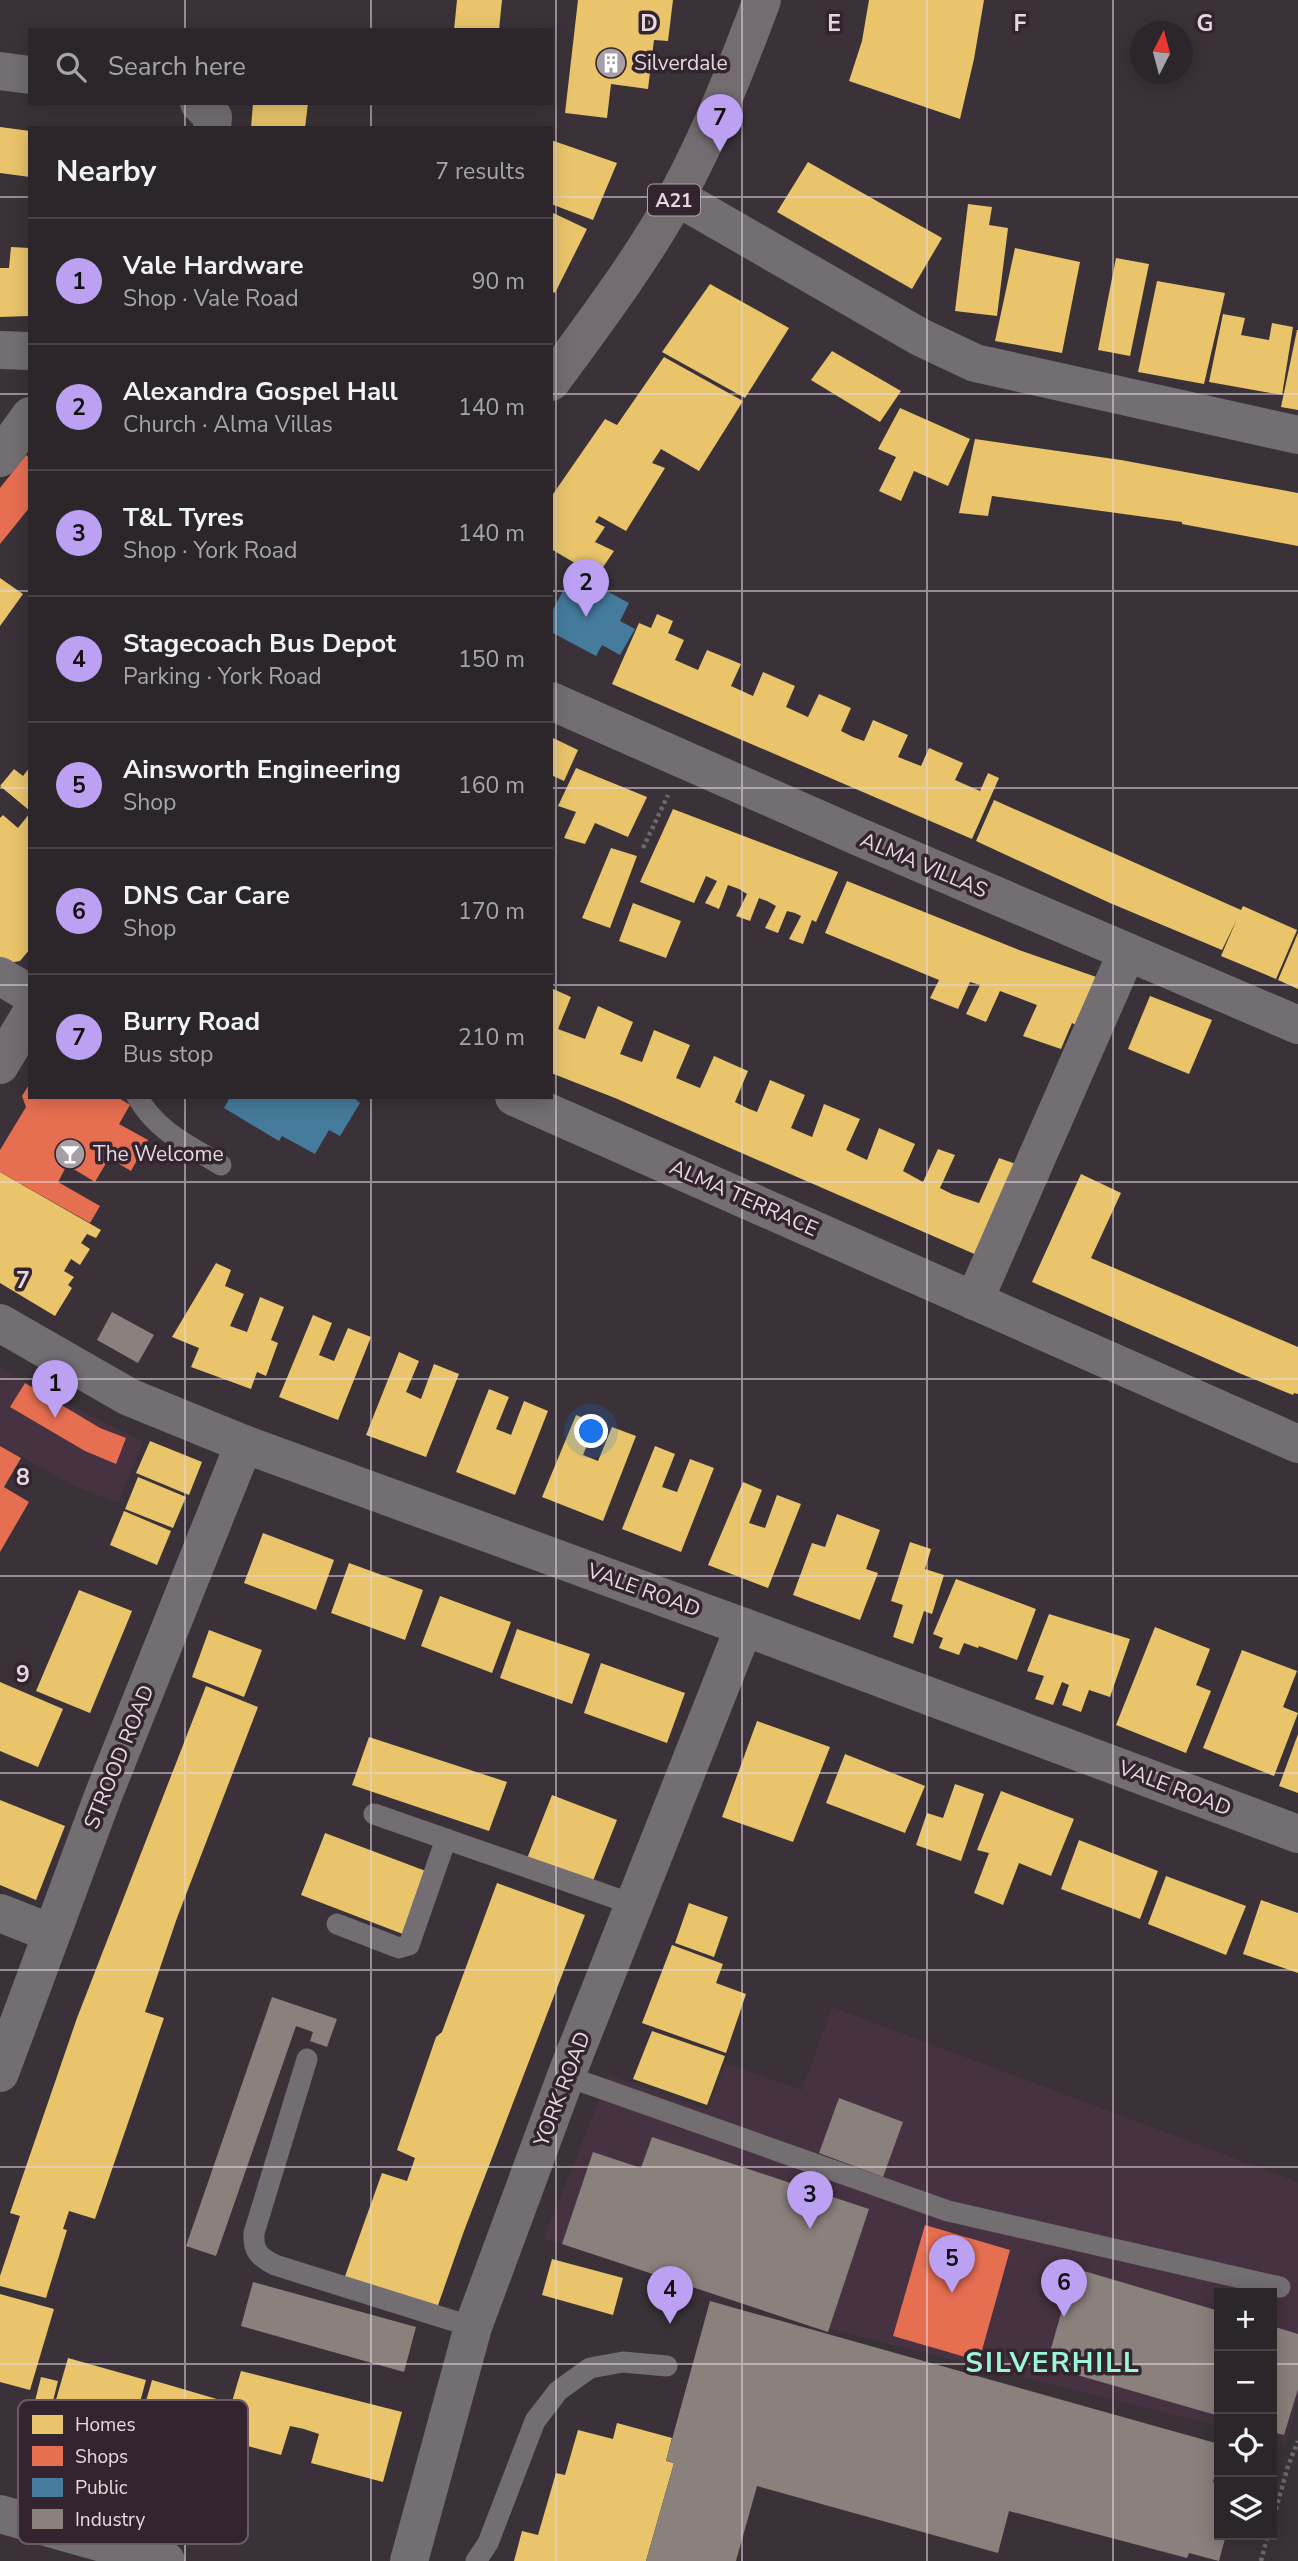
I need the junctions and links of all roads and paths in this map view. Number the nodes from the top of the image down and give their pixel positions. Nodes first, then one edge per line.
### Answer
1 (762, 0) edge
2 (0, 71) edge
3 (28, 75) edge
4 (201, 105) edge
5 (212, 126) edge
6 (677, 197) junction
7 (0, 350) edge
8 (28, 351) edge
9 (553, 379) edge
10 (28, 419) edge
11 (1298, 435) edge
12 (0, 458) edge
13 (553, 702) edge
14 (685, 759) junction
15 (643, 848) dead end
16 (1127, 952) junction
17 (0, 976) edge
18 (28, 993) edge
19 (28, 1017) edge
20 (1298, 1025) edge
21 (0, 1065) edge
22 (138, 1099) edge
23 (519, 1099) edge
24 (221, 1165) dead end
25 (974, 1300) junction
26 (0, 1323) edge
27 (244, 1444) junction
28 (1298, 1444) edge
29 (744, 1627) junction
30 (374, 1814) dead end
31 (1298, 1834) edge
32 (446, 1839) junction
33 (635, 1905) junction
34 (0, 1913) edge
35 (337, 1924) dead end
36 (51, 1933) junction
37 (307, 2059) dead end
38 (0, 2073) edge
39 (566, 2076) junction
40 (1280, 2287) dead end
41 (473, 2327) junction
42 (667, 2366) dead end
43 (1298, 2441) edge
44 (1277, 2505) edge
45 (0, 2514) edge
46 (18, 2519) edge
47 (1267, 2540) edge
48 (106, 2544) edge
49 (166, 2561) edge
50 (409, 2561) edge
51 (477, 2561) edge
52 (1261, 2561) edge

1 - 6 highway, A21
2 - 3 street
4 - 5 street
6 - 9 highway, A21
6 - 11 street
7 - 8 street
10 - 12 street
13 - 14 street, ALMA VILLAS
14 - 15 path
14 - 16 street, ALMA VILLAS
16 - 20 street, ALMA VILLAS
16 - 25 street
17 - 18 street
19 - 21 highway
22 - 24 lane
23 - 25 street, ALMA TERRACE
25 - 28 street, ALMA TERRACE
26 - 27 street, VALE ROAD
27 - 29 street, VALE ROAD
27 - 36 street, STROOD ROAD
29 - 31 street, VALE ROAD
29 - 33 street, YORK ROAD
30 - 32 lane
32 - 33 lane
32 - 35 lane
33 - 39 street, YORK ROAD
34 - 36 street
36 - 38 street, STROOD ROAD
37 - 41 lane
39 - 40 lane
39 - 41 street, YORK ROAD
41 - 50 street, YORK ROAD
42 - 51 lane
43 - 44 path
45 - 46 street
47 - 52 path
48 - 49 street

